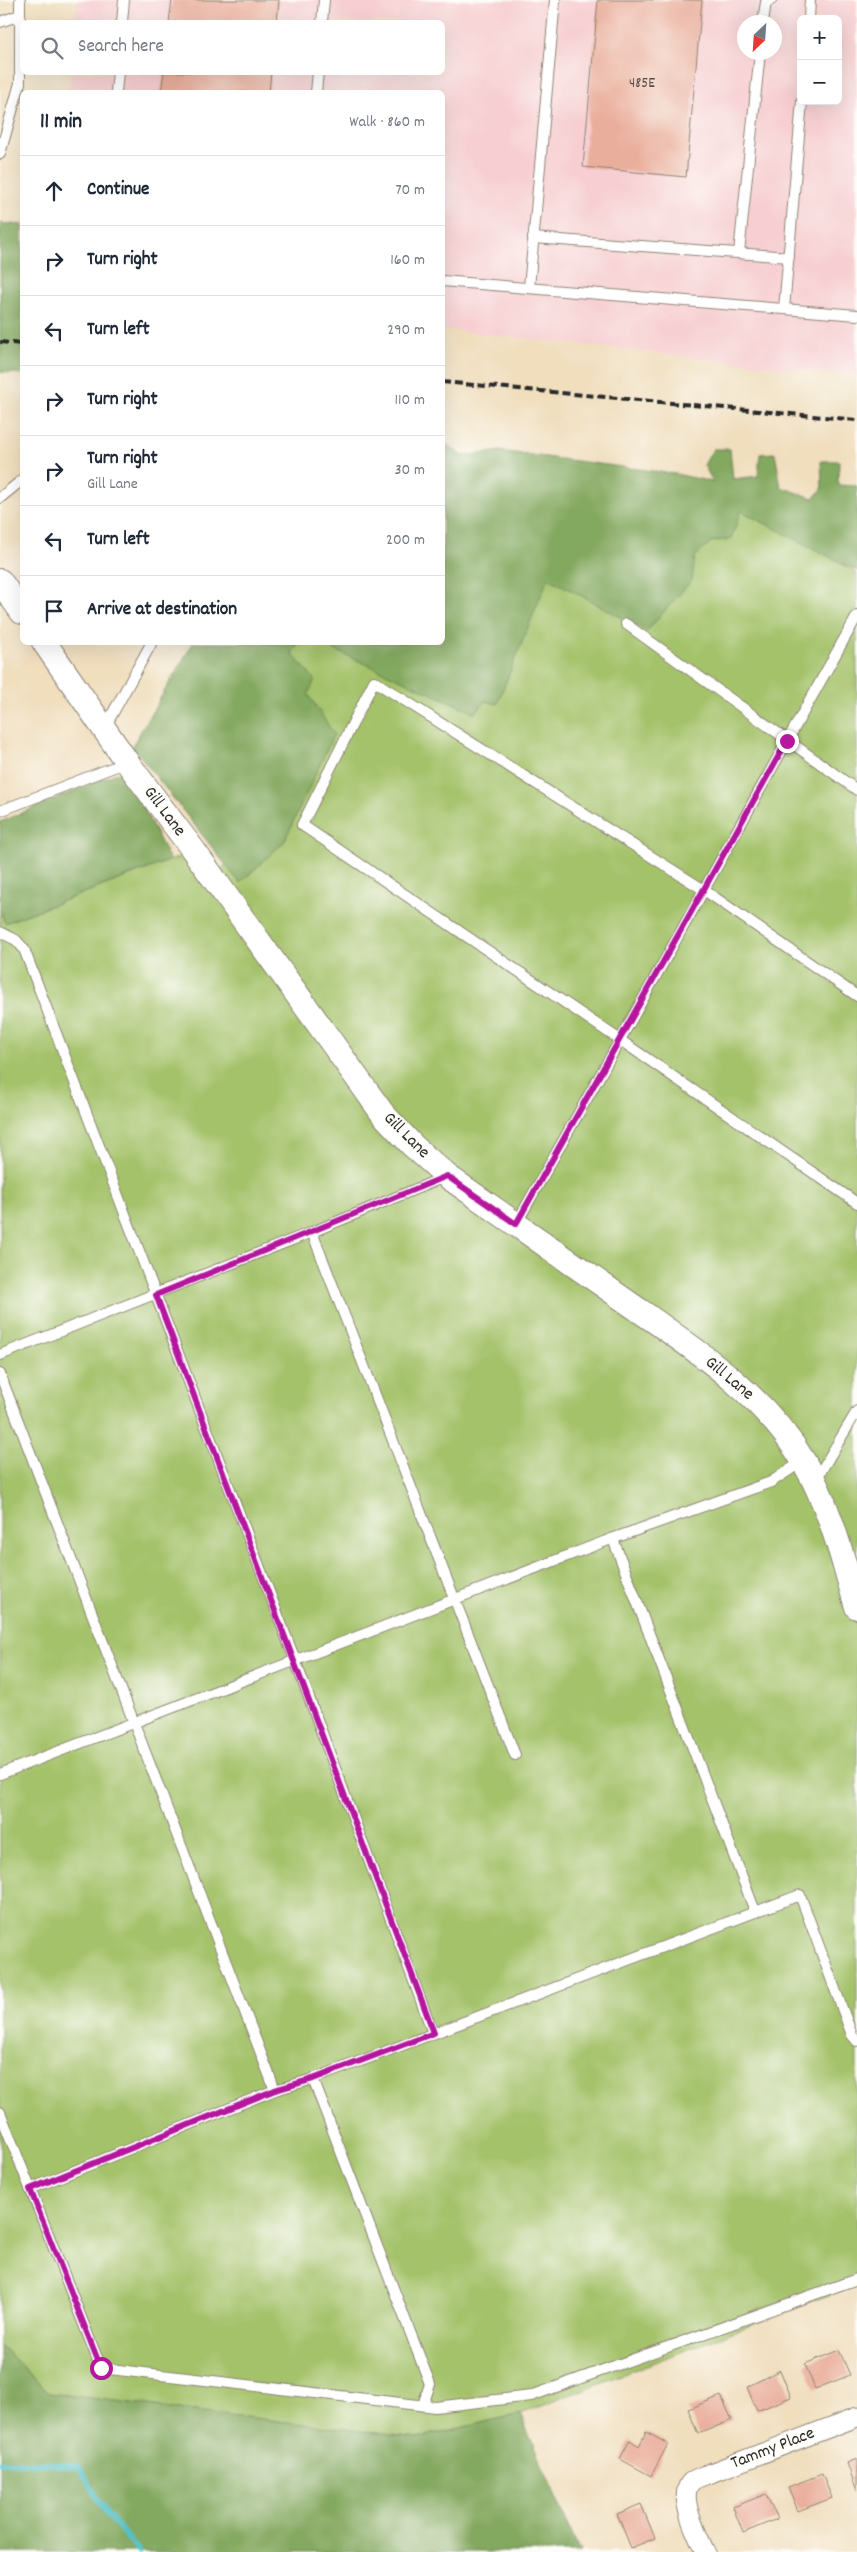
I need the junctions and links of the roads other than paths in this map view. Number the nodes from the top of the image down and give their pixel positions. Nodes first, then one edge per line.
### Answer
1 (20, 0) edge
2 (124, 0) edge
3 (324, 0) edge
4 (555, 0) edge
5 (772, 0) edge
6 (810, 0) edge
7 (20, 15) junction
8 (764, 15) edge
9 (809, 15) edge
10 (122, 20) edge
11 (322, 20) edge
12 (0, 22) edge
13 (759, 60) edge
14 (118, 75) edge
15 (318, 75) edge
16 (116, 90) edge
17 (316, 90) edge
18 (802, 105) edge
19 (0, 154) edge
20 (533, 238) junction
21 (739, 253) junction
22 (789, 257) junction
23 (445, 281) edge
24 (529, 288) junction
25 (784, 309) junction
26 (857, 315) edge
27 (20, 482) edge
28 (0, 498) edge
29 (0, 581) edge
30 (20, 609) edge
31 (857, 616) edge
32 (626, 624) dead end
33 (46, 645) edge
34 (150, 645) edge
35 (104, 729) junction
36 (787, 741) junction
37 (127, 762) junction
38 (857, 790) edge
39 (0, 810) edge
40 (704, 890) junction
41 (0, 932) edge
42 (857, 996) edge
43 (620, 1040) junction
44 (447, 1176) junction
45 (857, 1203) edge
46 (516, 1224) junction
47 (312, 1232) junction
48 (156, 1295) junction
49 (0, 1355) edge
50 (0, 1374) edge
51 (857, 1412) edge
52 (803, 1461) junction
53 (815, 1482) junction
54 (613, 1538) junction
55 (454, 1599) junction
56 (857, 1607) edge
57 (295, 1660) junction
58 (133, 1723) junction
59 (515, 1755) dead end
60 (0, 1774) edge
61 (755, 1911) junction
62 (434, 2033) junction
63 (857, 2041) edge
64 (313, 2079) junction
65 (275, 2090) junction
66 (0, 2112) edge
67 (30, 2189) junction
68 (857, 2278) edge
69 (423, 2405) junction
70 (857, 2417) edge
71 (705, 2552) edge

1 - 7 lane
2 - 10 lane
3 - 11 lane
4 - 20 lane
5 - 8 lane
6 - 9 lane
7 - 12 lane
7 - 19 lane
13 - 21 lane
14 - 16 lane
15 - 17 lane
18 - 22 lane
20 - 21 lane
20 - 24 lane
21 - 22 lane
22 - 25 lane
23 - 24 lane
24 - 25 lane
25 - 26 lane
27 - 28 lane
29 - 30 street
31 - 36 lane
32 - 36 lane
33 - 35 street, Gill Lane
34 - 35 lane
35 - 37 street, Gill Lane
36 - 38 lane
36 - 40 lane
37 - 39 lane
37 - 44 street, Gill Lane
40 - 42 lane
40 - 43 lane
40 - 43 lane
41 - 48 lane
43 - 45 lane
43 - 46 lane
44 - 46 street, Gill Lane
44 - 47 lane
46 - 52 street, Gill Lane
47 - 48 lane
47 - 55 lane
48 - 49 lane
48 - 57 lane
50 - 58 lane
51 - 53 lane
52 - 53 street, Gill Lane
52 - 54 lane
53 - 56 street, Gill Lane
54 - 55 lane
54 - 61 lane
55 - 57 lane
55 - 59 lane
57 - 58 lane
57 - 62 lane
58 - 60 lane
58 - 65 lane
61 - 62 lane
61 - 63 lane
62 - 64 lane
64 - 65 lane
64 - 69 lane
65 - 67 lane
66 - 67 lane
67 - 69 lane
68 - 69 lane
70 - 71 street, Tammy Place

